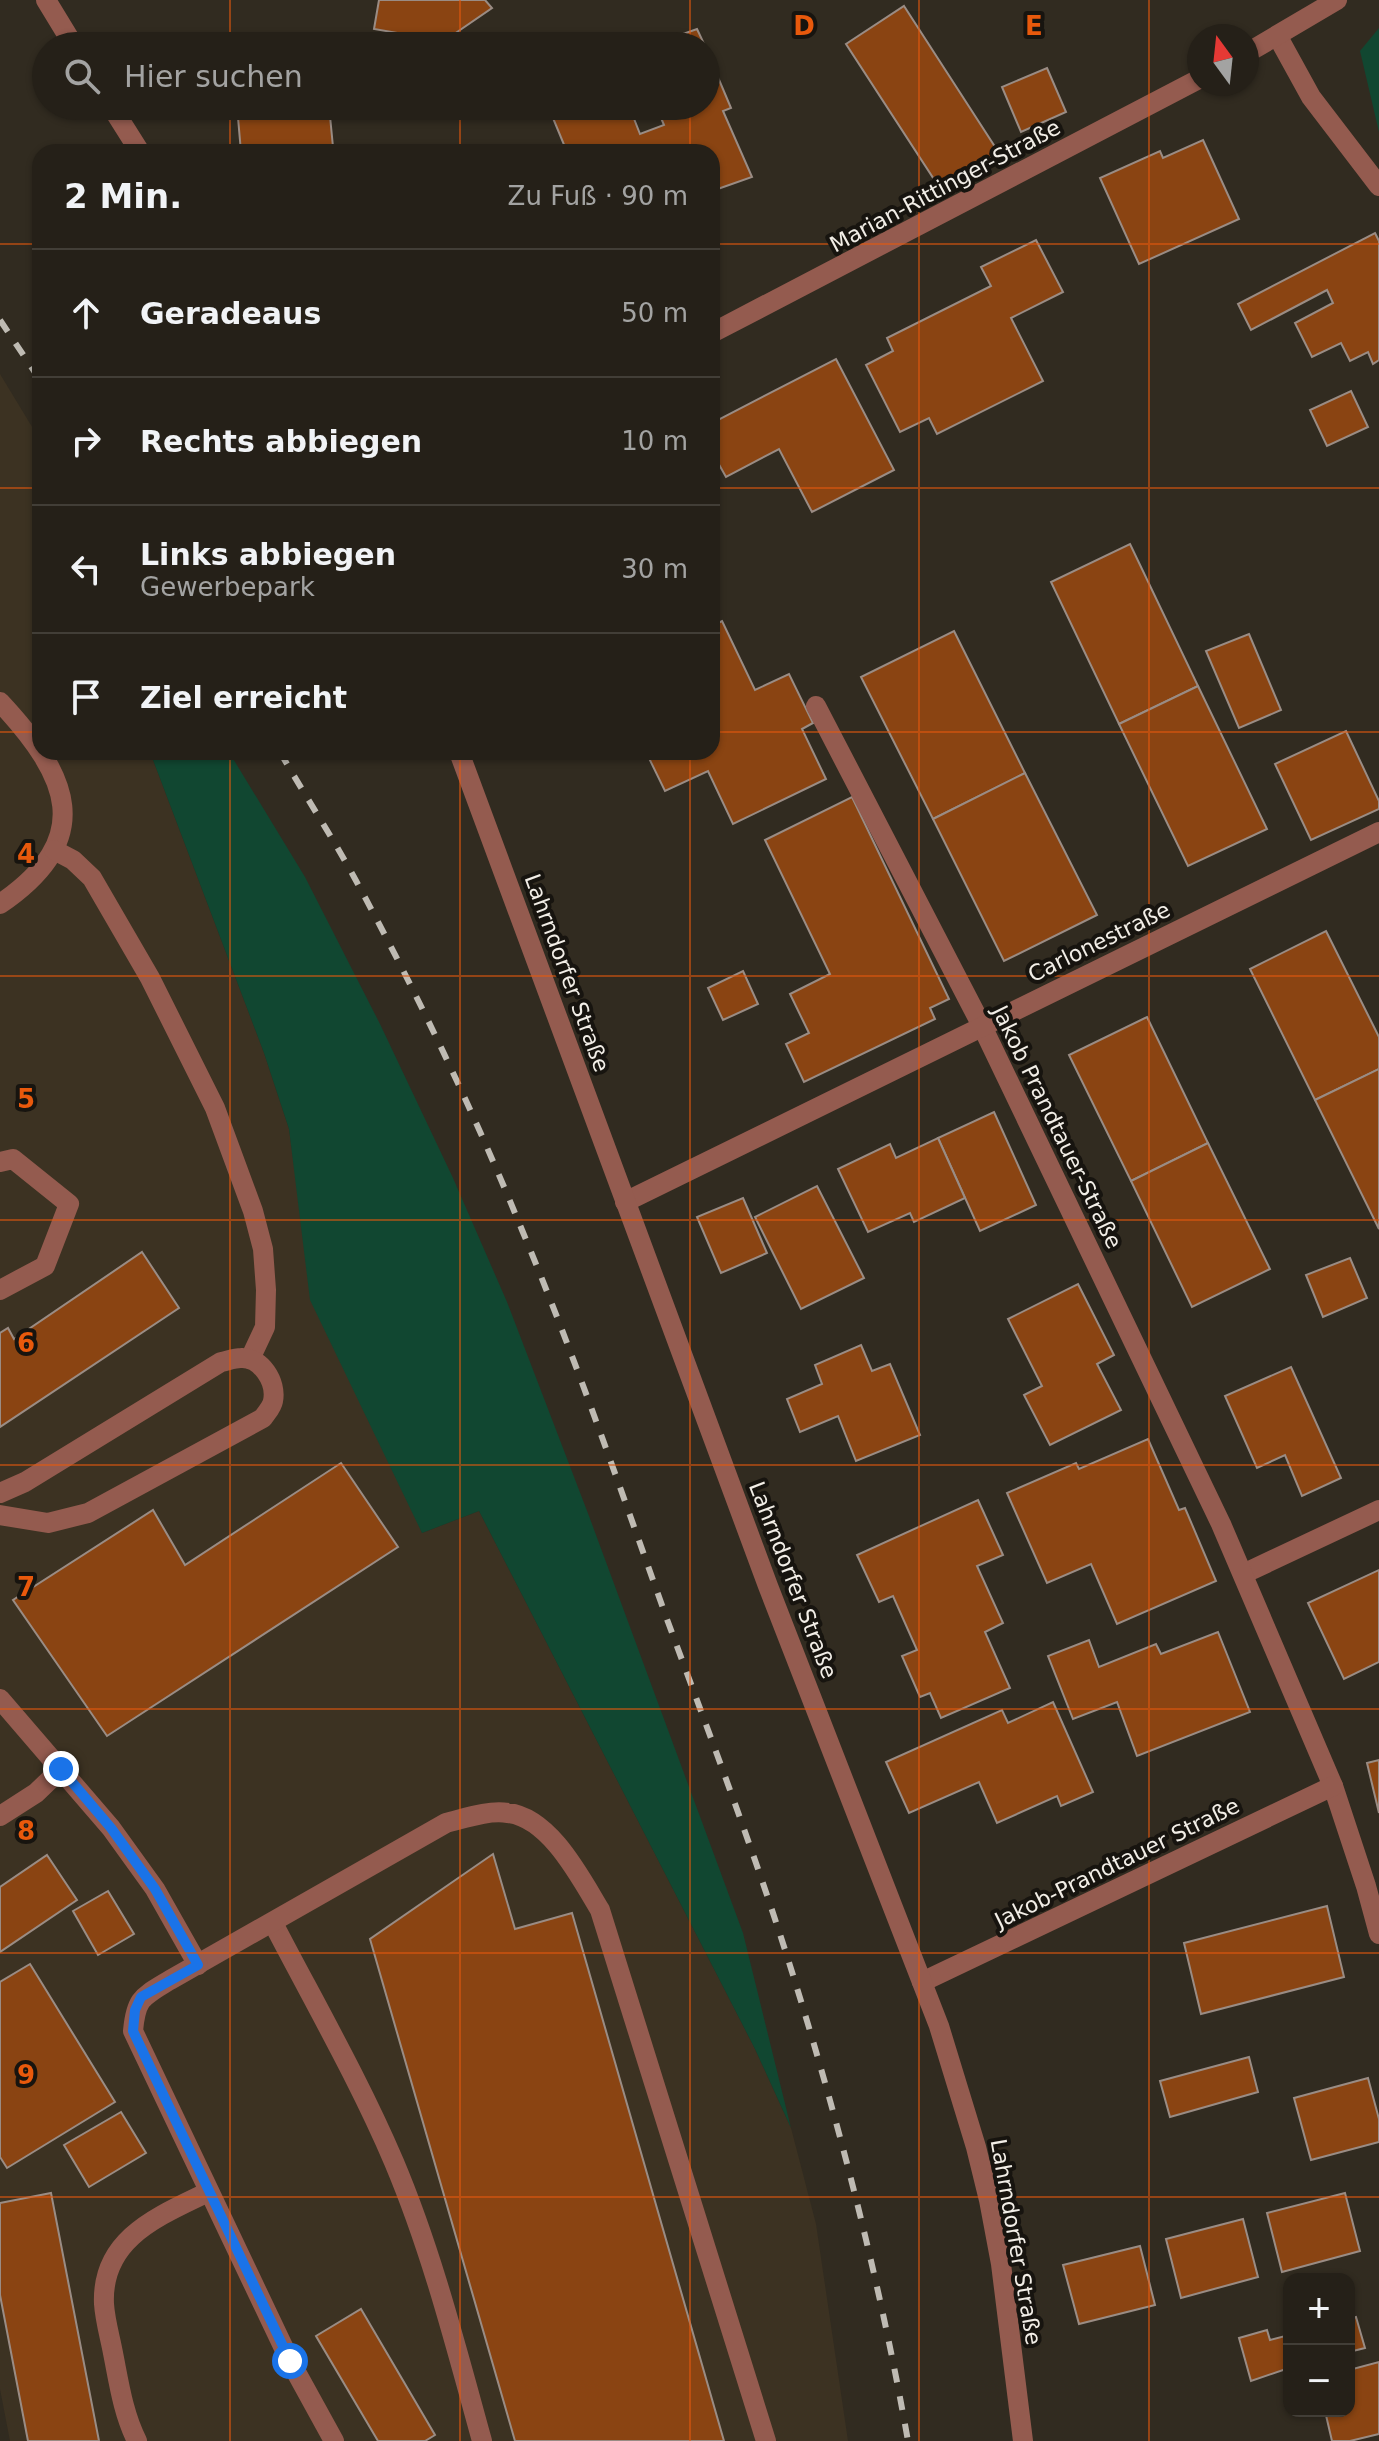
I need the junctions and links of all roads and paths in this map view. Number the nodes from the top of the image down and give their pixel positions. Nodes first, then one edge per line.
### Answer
1 (46, 0) edge
2 (1337, 0) edge
3 (65, 32) edge
4 (1278, 37) junction
5 (1259, 47) edge
6 (1187, 85) edge
7 (120, 120) edge
8 (135, 144) edge
9 (1379, 186) edge
10 (720, 329) edge
11 (0, 702) edge
12 (816, 706) dead end
13 (32, 740) edge
14 (44, 760) edge
15 (462, 760) edge
16 (1379, 832) edge
17 (54, 850) junction
18 (0, 904) edge
19 (982, 1026) junction
20 (0, 1162) edge
21 (625, 1202) junction
22 (0, 1290) edge
23 (250, 1359) junction
24 (0, 1493) edge
25 (1379, 1510) edge
26 (0, 1515) edge
27 (1243, 1574) junction
28 (0, 1699) edge
29 (61, 1769) junction
30 (1333, 1786) junction
31 (0, 1816) edge
32 (273, 1923) junction
33 (1379, 1934) edge
34 (198, 1965) junction
35 (922, 1982) junction
36 (208, 2192) junction
37 (137, 2441) edge
38 (334, 2441) edge
39 (482, 2441) edge
40 (766, 2441) edge
41 (1023, 2441) edge

1 - 3 street
2 - 4 street
4 - 5 street
4 - 9 street
6 - 10 street, Marian-Rittinger-Straße
7 - 8 street
11 - 13 street
12 - 19 street, Jakob Prandtauer-Straße
14 - 17 street
15 - 21 street, Lahrndorfer Straße
16 - 19 street, Carlonestraße
17 - 18 street
17 - 23 street
19 - 21 street, Carlonestraße
19 - 27 street, Jakob Prandtauer-Straße
20 - 22 street
21 - 35 street, Lahrndorfer Straße
23 - 24 street
23 - 26 street
25 - 27 street
27 - 30 street, Jakob Prandtauer-Straße
28 - 29 street
29 - 31 street
29 - 34 street
30 - 33 street, Jakob Prandtauer-Straße
30 - 35 street, Jakob-Prandtauer Straße
32 - 34 street
32 - 39 street
32 - 40 street
34 - 36 street
35 - 41 street, Lahrndorfer Straße
36 - 37 street
36 - 38 street

